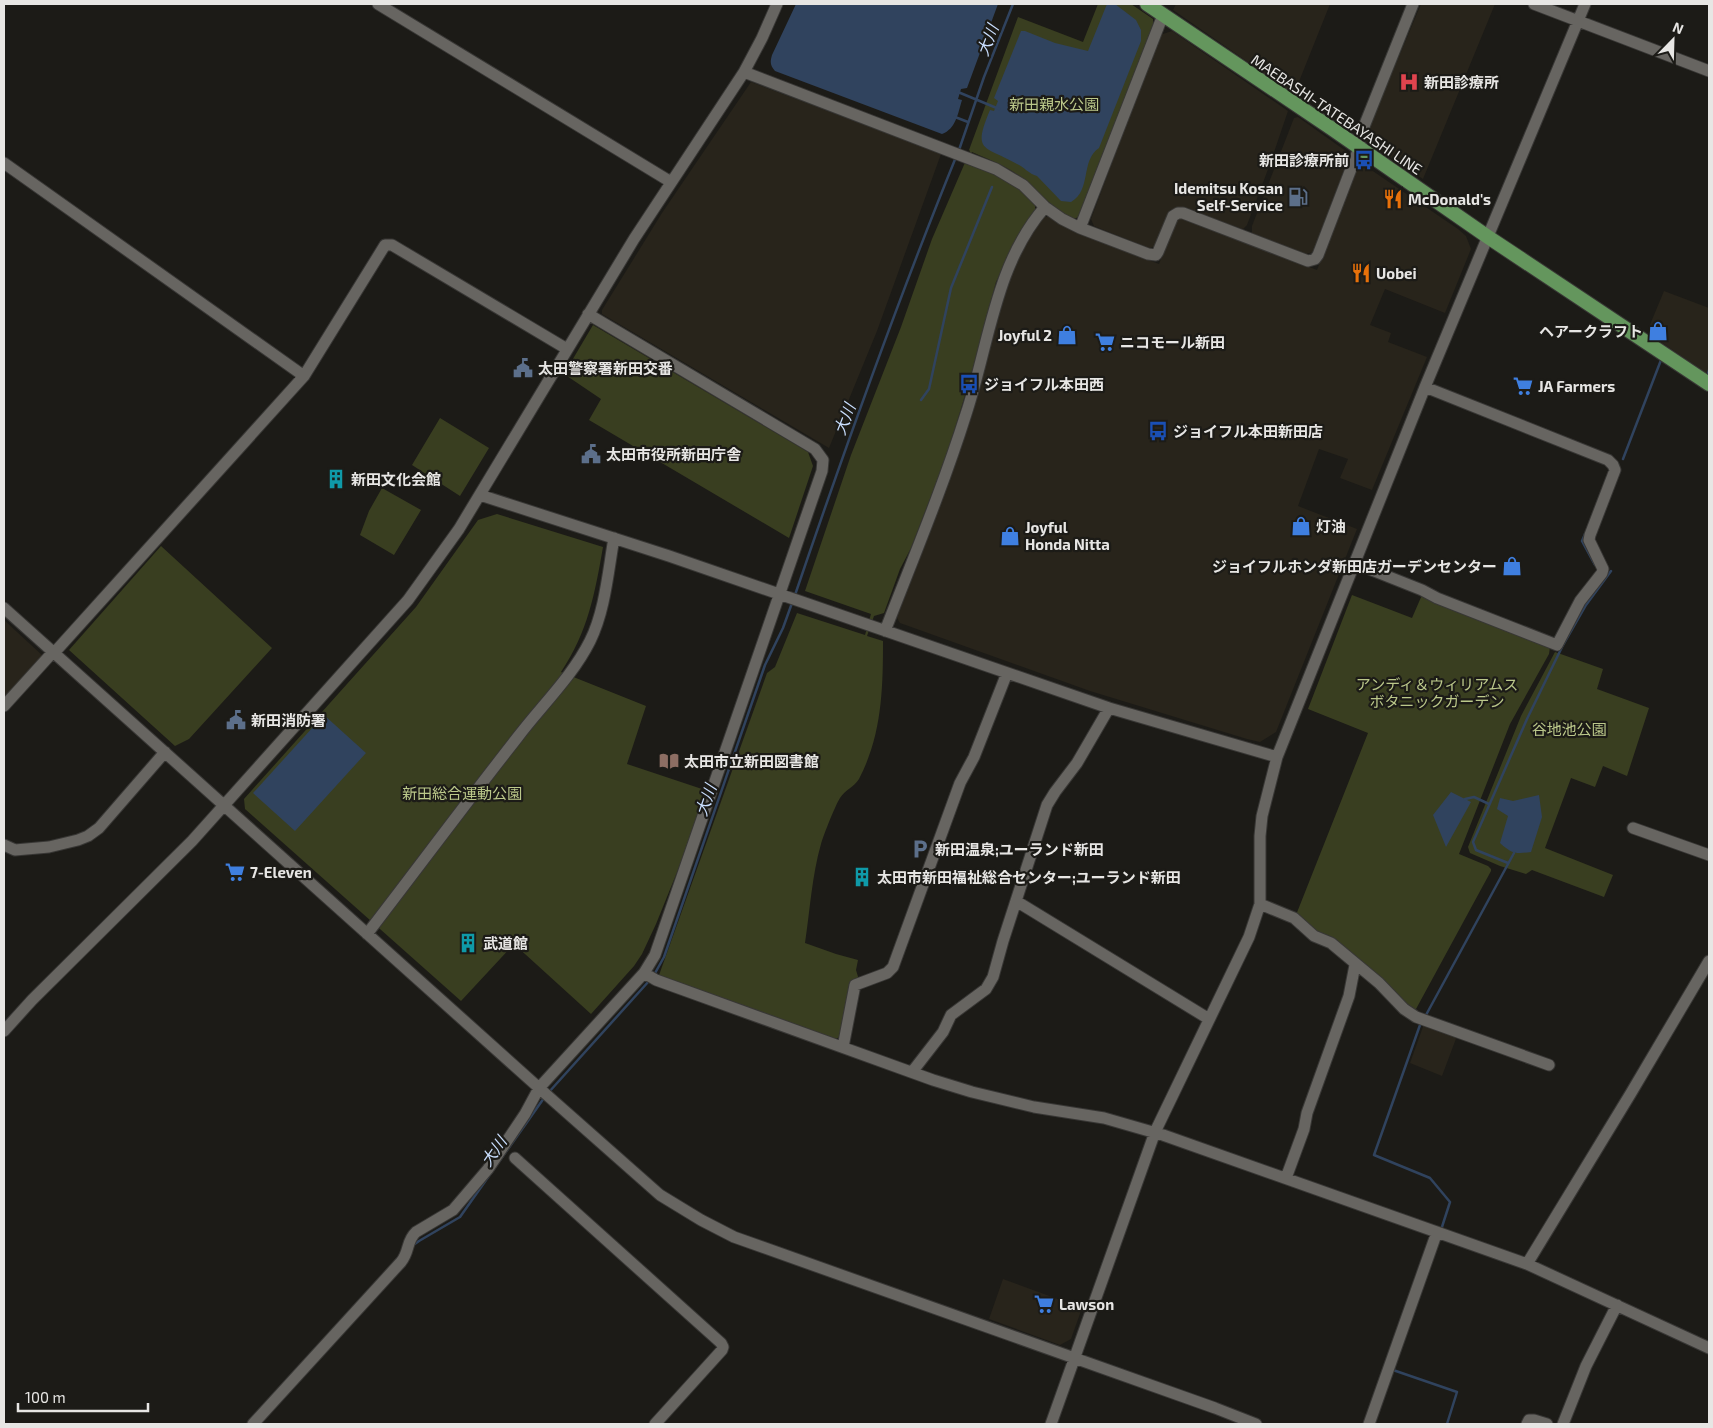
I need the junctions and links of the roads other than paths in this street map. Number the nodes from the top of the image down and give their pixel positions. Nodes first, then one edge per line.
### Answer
1 (378, 4) edge
2 (777, 4) edge
3 (1147, 4) edge
4 (1413, 4) edge
5 (1534, 4) edge
6 (1585, 4) edge
7 (1163, 15) junction
8 (1578, 21) junction
9 (1709, 71) edge
10 (744, 72) junction
11 (1359, 148) junction
12 (4, 163) edge
13 (671, 182) junction
14 (1045, 207) junction
15 (1080, 228) junction
16 (1488, 237) junction
17 (588, 314) junction
18 (566, 349) junction
19 (304, 376) junction
20 (1709, 384) edge
21 (1425, 388) junction
22 (480, 495) junction
23 (614, 538) junction
24 (1354, 563) junction
25 (784, 596) junction
26 (4, 608) edge
27 (885, 631) junction
28 (54, 653) junction
29 (1007, 673) junction
30 (4, 706) edge
31 (1109, 708) junction
32 (165, 752) junction
33 (1277, 757) junction
34 (223, 805) junction
35 (1633, 828) dead end
36 (4, 844) edge
37 (1709, 855) edge
38 (1016, 901) junction
39 (1260, 904) junction
40 (367, 934) junction
41 (1709, 961) edge
42 (1356, 965) junction
43 (644, 973) junction
44 (1209, 1019) junction
45 (4, 1032) edge
46 (843, 1047) junction
47 (1549, 1065) dead end
48 (912, 1072) junction
49 (545, 1094) junction
50 (1154, 1132) junction
51 (515, 1158) dead end
52 (1286, 1178) junction
53 (1436, 1232) junction
54 (1527, 1264) junction
55 (1617, 1305) junction
56 (1709, 1348) edge
57 (1074, 1358) junction
58 (253, 1424) edge
59 (655, 1424) edge
60 (1051, 1424) edge
61 (1256, 1424) edge
62 (1369, 1424) edge
63 (1527, 1424) edge
64 (1547, 1424) edge
65 (1562, 1424) edge

1 - 13 street
2 - 10 street
3 - 7 main road, MAEBASHI-TATEBAYASHI LINE
4 - 11 street
5 - 8 street
6 - 8 street
7 - 11 main road, MAEBASHI-TATEBAYASHI LINE
7 - 15 street
8 - 9 street
8 - 16 street
10 - 13 street
10 - 14 street
11 - 15 street
11 - 16 main road, MAEBASHI-TATEBAYASHI LINE
12 - 19 street
13 - 17 street
14 - 15 street
14 - 27 street
16 - 20 main road, MAEBASHI-TATEBAYASHI LINE
16 - 21 street
17 - 18 street
17 - 25 street
18 - 19 street
18 - 22 street
19 - 28 street
21 - 24 street
21 - 24 street
22 - 23 street
22 - 34 street
23 - 25 street
23 - 40 street
24 - 33 street
25 - 27 street
25 - 43 street
26 - 28 street
27 - 29 street
28 - 30 street
28 - 32 street
29 - 31 street
29 - 46 street
31 - 33 street
31 - 38 street
32 - 34 street
32 - 36 street
33 - 39 street
34 - 40 street
34 - 45 street
35 - 37 street
38 - 44 street
38 - 48 street
39 - 42 street
39 - 44 street
40 - 49 street
41 - 54 street
42 - 47 street
42 - 52 street
43 - 46 street
43 - 49 street
44 - 50 street
46 - 48 street
48 - 50 street
49 - 57 street
49 - 58 street
50 - 52 street
50 - 57 street
51 - 59 street
52 - 53 street
53 - 54 street
53 - 62 street
54 - 55 street
55 - 56 street
55 - 65 street
57 - 60 street
57 - 61 street
63 - 64 street

